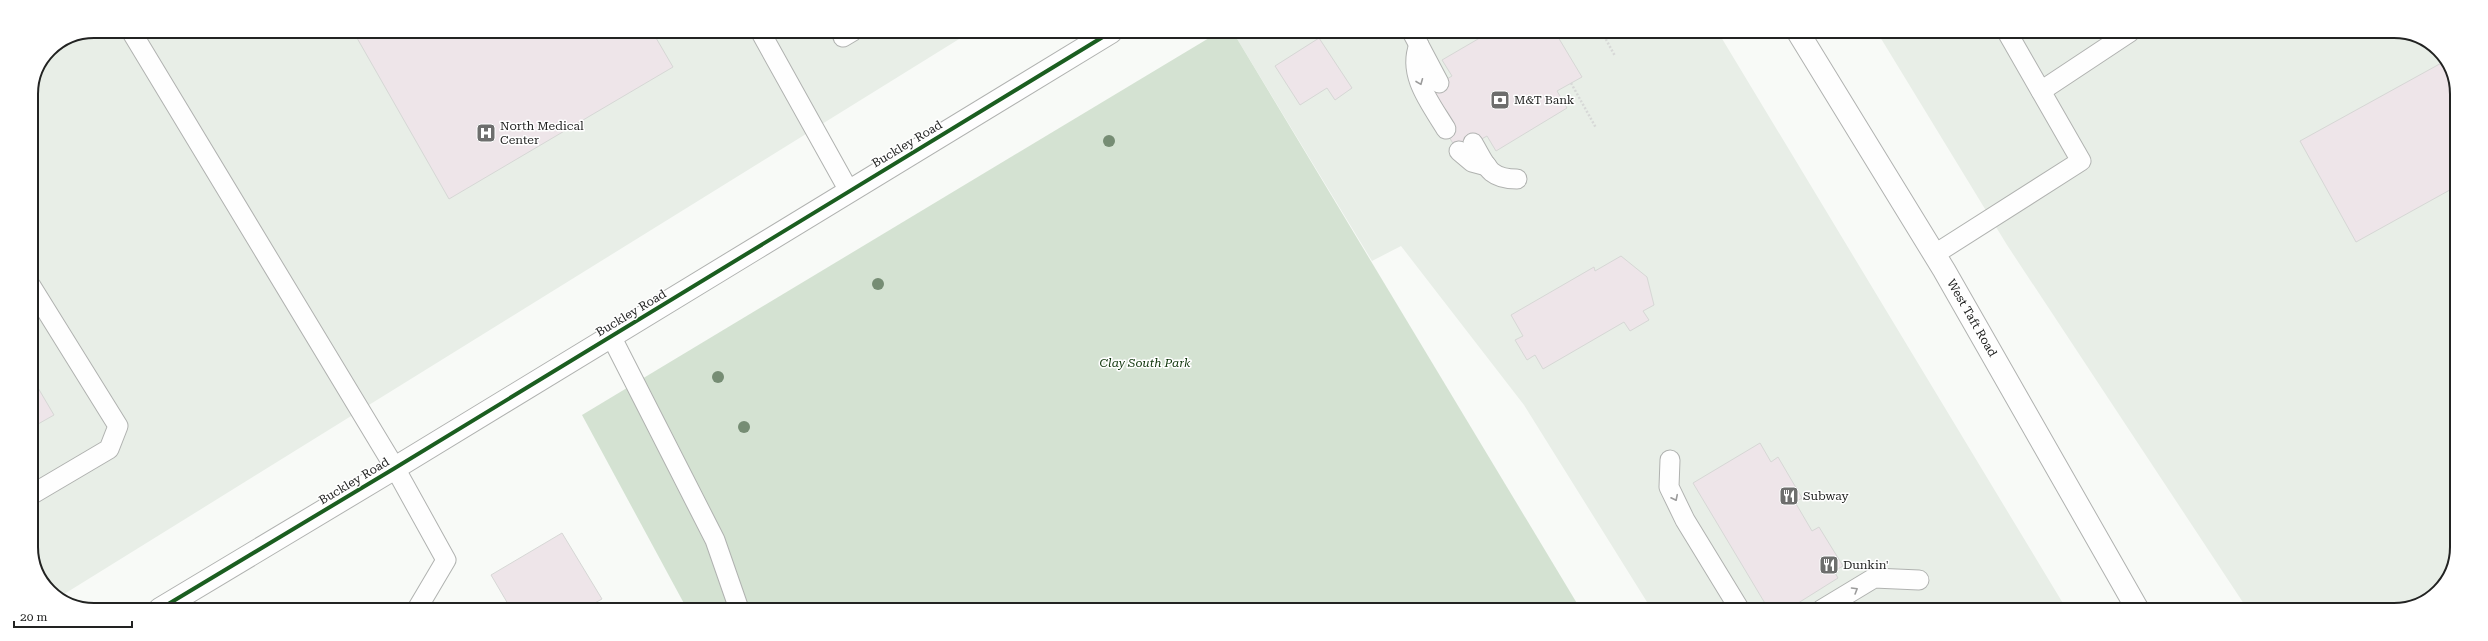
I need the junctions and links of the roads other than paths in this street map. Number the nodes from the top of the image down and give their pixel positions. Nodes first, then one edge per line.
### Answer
1 (134, 38) edge
2 (764, 38) edge
3 (1101, 38) edge
4 (1416, 38) edge
5 (1802, 38) edge
6 (2010, 38) edge
7 (2121, 38) edge
8 (1439, 83) dead end
9 (2041, 91) junction
10 (1446, 129) dead end
11 (1466, 147) dead end
12 (1517, 179) dead end
13 (849, 191) junction
14 (1934, 254) junction
15 (38, 297) edge
16 (611, 336) junction
17 (1670, 460) dead end
18 (395, 468) junction
19 (38, 491) edge
20 (1919, 580) dead end
21 (170, 603) edge
22 (421, 603) edge
23 (737, 603) edge
24 (1736, 603) edge
25 (1833, 603) edge
26 (2134, 603) edge

1 - 18 lane
2 - 13 lane
3 - 13 street, Buckley Road
4 - 8 lane
4 -> 10 lane
5 - 14 street, West Taft Road
6 - 9 lane
7 - 9 lane
9 - 14 lane
11 - 12 lane
13 - 16 street, Buckley Road
14 - 26 street, West Taft Road
15 - 19 lane
16 - 18 street, Buckley Road
16 - 23 lane
17 -> 24 lane
18 - 21 street, Buckley Road
18 - 22 lane
25 -> 20 lane

